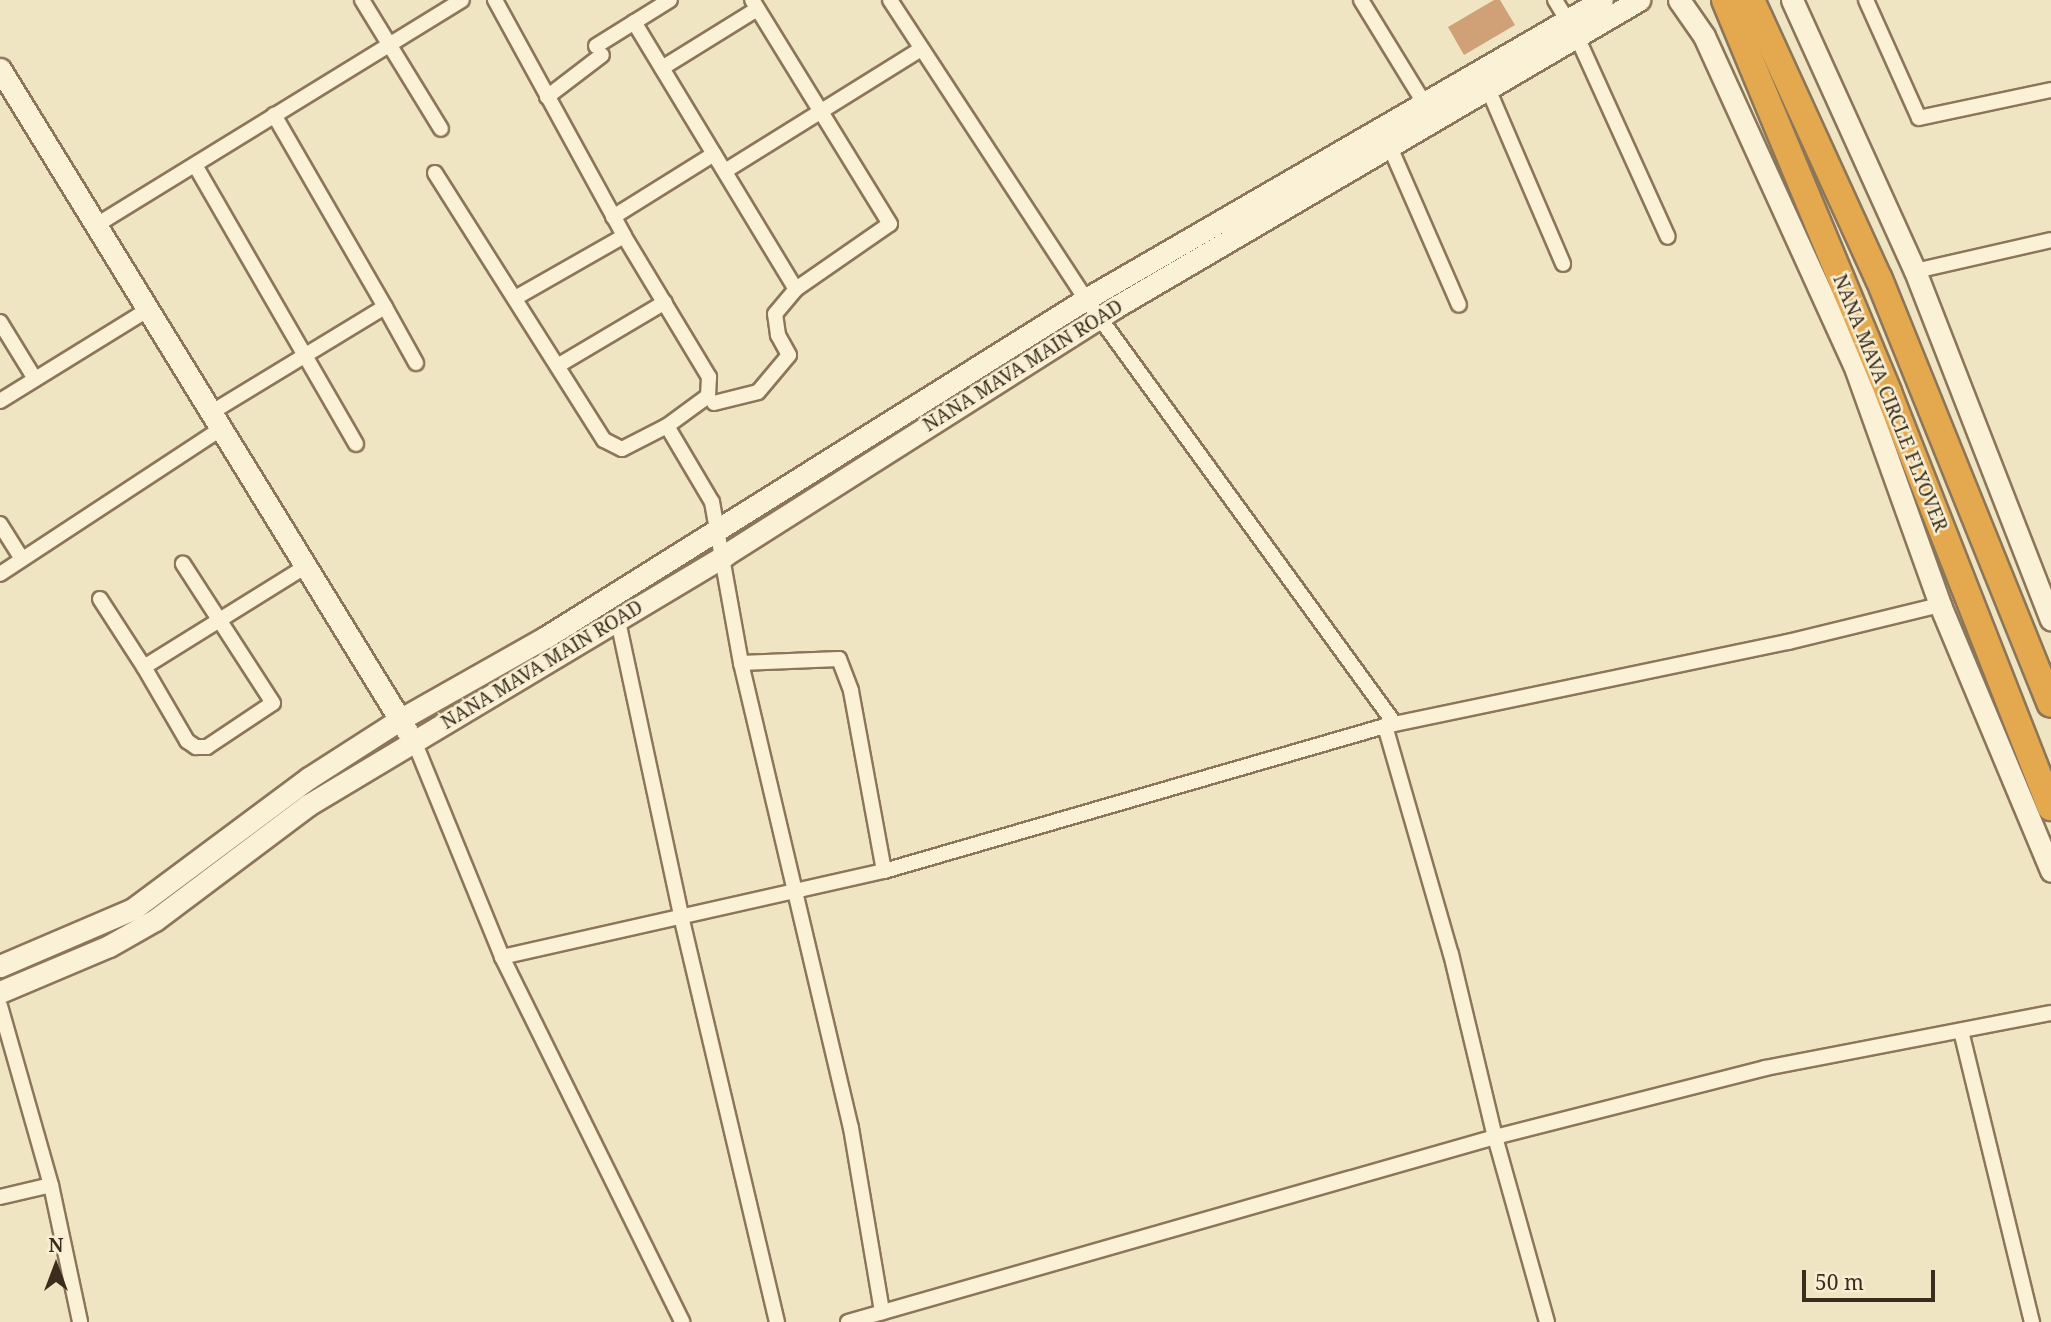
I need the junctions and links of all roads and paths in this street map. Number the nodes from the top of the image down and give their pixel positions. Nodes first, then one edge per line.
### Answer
1 (362, 0) edge
2 (462, 0) edge
3 (495, 0) edge
4 (890, 0) edge
5 (1361, 0) edge
6 (1555, 0) edge
7 (1602, 0) edge
8 (1639, 0) edge
9 (1679, 0) edge
10 (1725, 0) edge
11 (1751, 0) edge
12 (1793, 0) edge
13 (1866, 0) edge
14 (665, 1) edge
15 (755, 5) edge
16 (1567, 20) junction
17 (634, 22) junction
18 (1578, 39) junction
19 (390, 44) junction
20 (921, 49) junction
21 (662, 68) junction
22 (0, 69) edge
23 (2051, 90) edge
24 (1489, 91) junction
25 (547, 97) junction
26 (1423, 101) junction
27 (820, 112) junction
28 (274, 116) junction
29 (441, 129) dead end
30 (1390, 147) junction
31 (714, 154) junction
32 (195, 165) junction
33 (725, 172) junction
34 (435, 173) dead end
35 (614, 217) junction
36 (98, 225) junction
37 (624, 236) junction
38 (1668, 237) dead end
39 (2051, 240) edge
40 (1563, 264) dead end
41 (1915, 271) junction
42 (796, 289) junction
43 (517, 298) junction
44 (1086, 299) junction
45 (665, 302) junction
46 (1459, 305) dead end
47 (385, 307) junction
48 (149, 309) junction
49 (1102, 315) junction
50 (0, 322) edge
51 (304, 353) junction
52 (416, 363) dead end
53 (559, 365) junction
54 (35, 379) junction
55 (0, 401) edge
56 (713, 403) dead end
57 (217, 420) junction
58 (667, 426) junction
59 (356, 444) dead end
60 (0, 524) edge
61 (719, 528) junction
62 (725, 555) junction
63 (22, 559) junction
64 (183, 564) dead end
65 (306, 566) junction
66 (0, 574) edge
67 (2043, 580) edge
68 (100, 599) dead end
69 (1940, 605) junction
70 (220, 619) junction
71 (2051, 619) edge
72 (618, 621) junction
73 (741, 663) junction
74 (144, 667) junction
75 (2051, 704) edge
76 (401, 719) junction
77 (1390, 725) junction
78 (414, 741) junction
79 (2051, 807) edge
80 (884, 871) junction
81 (2051, 871) edge
82 (794, 891) junction
83 (681, 916) junction
84 (502, 957) junction
85 (0, 966) edge
86 (0, 992) edge
87 (0, 1006) edge
88 (2051, 1013) edge
89 (1961, 1031) junction
90 (1495, 1137) junction
91 (51, 1185) junction
92 (0, 1197) edge
93 (882, 1312) junction
94 (80, 1322) edge
95 (682, 1322) edge
96 (777, 1322) edge
97 (848, 1322) edge
98 (1547, 1322) edge
99 (2032, 1322) edge

1 - 19 street
2 - 19 street
3 - 25 street
4 - 20 street
5 - 26 street
6 - 16 street
7 - 16 street, NANA MAVA MAIN ROAD
8 - 18 street, NANA MAVA MAIN ROAD
9 - 69 street
10 - 79 highway, NANA MAVA CIRCLE FLYOVER
11 - 75 highway, NANA MAVA CIRCLE FLYOVER
12 - 41 street
13 - 23 street
14 - 17 street
15 - 21 street
15 - 27 street
16 - 26 street, NANA MAVA MAIN ROAD
17 - 21 street
17 - 25 street
18 - 24 street, NANA MAVA MAIN ROAD
18 - 38 street
19 - 28 street
19 - 29 street
20 - 27 street
20 - 44 street
21 - 31 street
22 - 36 street
24 - 30 street, NANA MAVA MAIN ROAD
24 - 40 street
25 - 35 street
26 - 44 street, NANA MAVA MAIN ROAD
27 - 33 street
27 - 42 street
28 - 32 street
28 - 47 street
30 - 46 street
30 - 49 street, NANA MAVA MAIN ROAD
31 - 33 street
31 - 35 street
32 - 36 street
32 - 51 street
33 - 42 street
34 - 43 street
35 - 37 street
36 - 48 street
37 - 43 street
37 - 45 street
39 - 41 street
41 - 67 street
42 - 56 street
43 - 53 street
44 - 49 street
44 - 61 street, NANA MAVA MAIN ROAD
45 - 53 street
45 - 58 street
47 - 51 street
47 - 52 street
48 - 54 street
48 - 57 street
49 - 62 street, NANA MAVA MAIN ROAD
49 - 77 street
50 - 54 street
51 - 57 street
51 - 59 street
53 - 58 street
54 - 55 street
57 - 63 street
57 - 65 street
58 - 61 street
60 - 63 street
61 - 62 street
61 - 76 street, NANA MAVA MAIN ROAD
62 - 72 street, NANA MAVA MAIN ROAD
62 - 73 street
63 - 66 street
64 - 70 street
65 - 70 street
65 - 76 street
67 - 71 street
68 - 74 street
69 - 77 street
69 - 81 street
70 - 74 street
70 - 74 street
72 - 78 street, NANA MAVA MAIN ROAD
72 - 83 street
73 - 80 street
73 - 82 street
76 - 78 street
76 - 85 street, NANA MAVA MAIN ROAD
77 - 80 street
77 - 90 street
78 - 84 street
78 - 86 street, NANA MAVA MAIN ROAD
80 - 82 street
82 - 83 street
82 - 93 street
83 - 84 street
83 - 96 street
84 - 95 street
87 - 91 street
88 - 89 street
89 - 90 street
89 - 99 street
90 - 93 street
90 - 98 street
91 - 92 street
91 - 94 street
93 - 97 street

